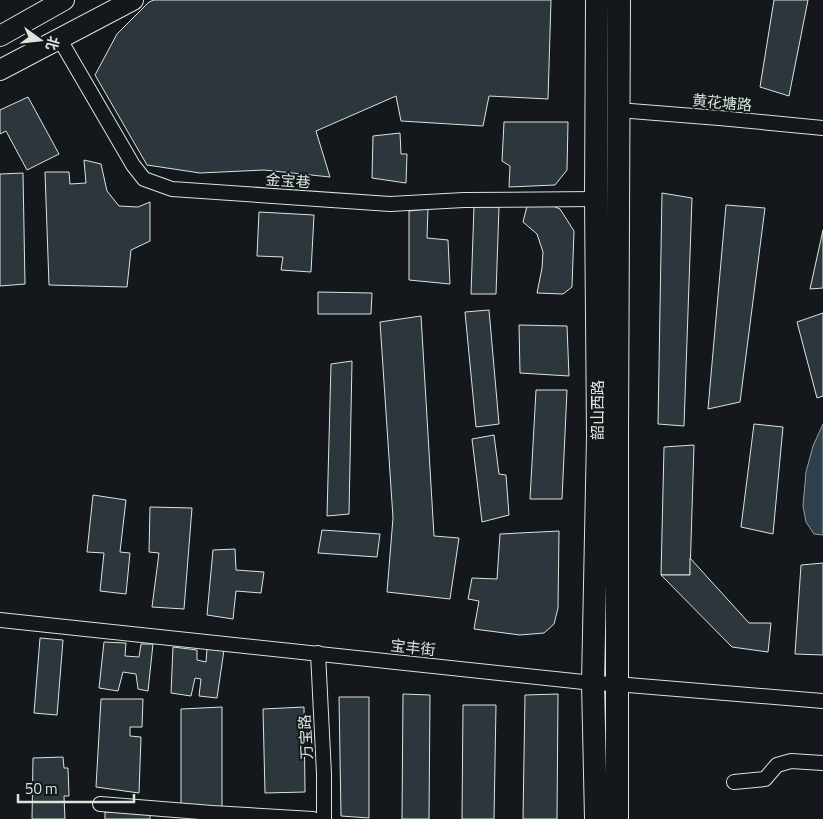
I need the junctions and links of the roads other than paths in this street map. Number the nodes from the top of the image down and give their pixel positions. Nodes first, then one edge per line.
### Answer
1 (64, 0) edge
2 (132, 0) edge
3 (614, 0) edge
4 (0, 36) edge
5 (59, 38) junction
6 (0, 70) edge
7 (618, 110) junction
8 (823, 128) edge
9 (596, 200) junction
10 (0, 620) edge
11 (318, 653) junction
12 (593, 683) junction
13 (616, 684) junction
14 (823, 701) edge
15 (823, 763) edge
16 (734, 782) dead end
17 (100, 804) dead end
18 (313, 819) edge
19 (324, 819) edge
20 (596, 819) edge
21 (617, 819) edge

1 - 4 street
2 - 5 street
3 - 7 main road, 韶山西路
3 - 9 main road, 韶山西路
5 - 6 street
5 - 9 street, 金宝巷
7 - 8 street, 黄花塘路
7 - 13 main road, 韶山西路
9 - 12 main road, 韶山西路
10 - 11 street, 宝丰街
11 - 12 street, 宝丰街
11 - 19 street, 万宝路
12 - 13 street, 宝丰街
12 - 20 main road, 韶山西路
13 - 14 street, 宝丰街
13 - 21 main road, 韶山西路
15 - 16 street
17 - 18 street

